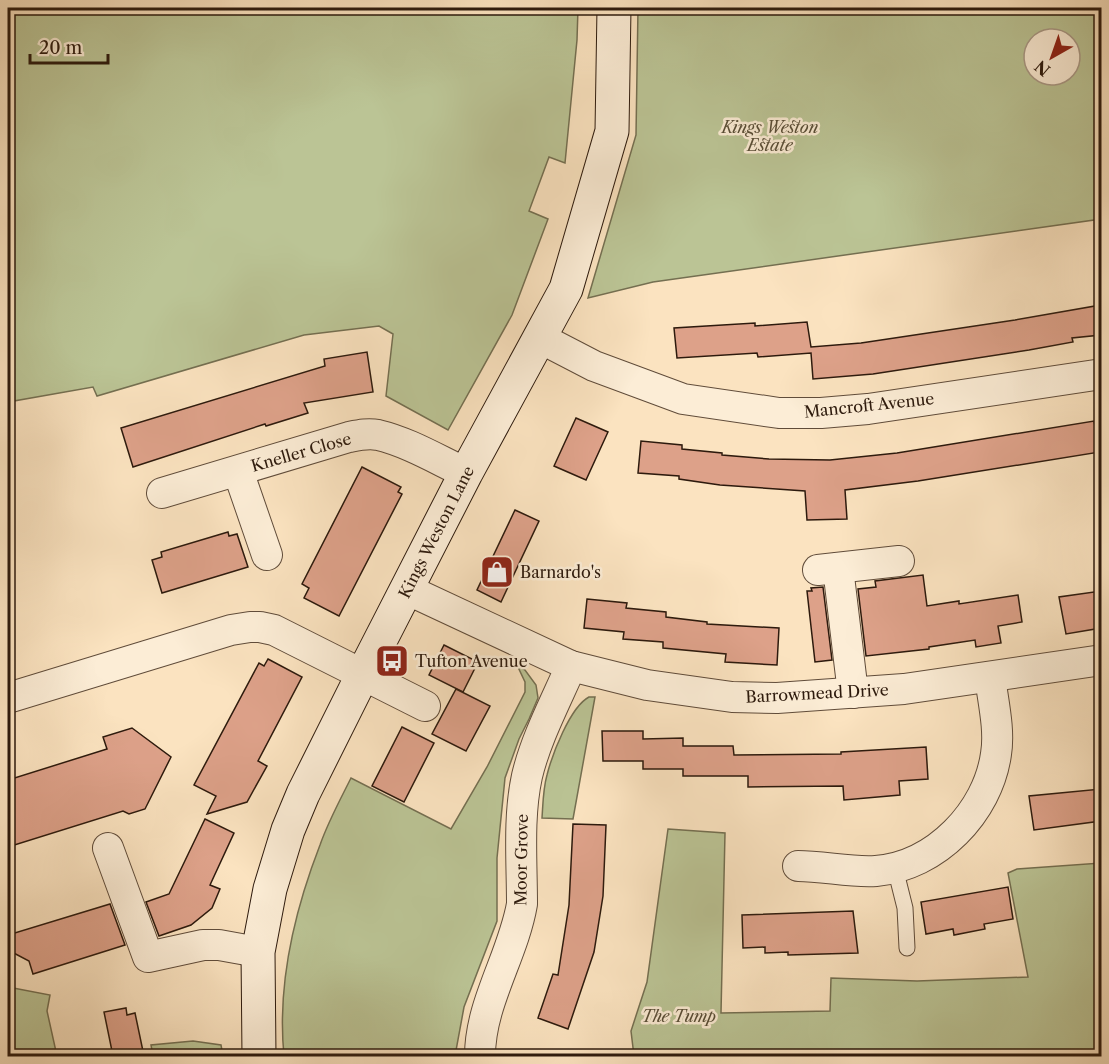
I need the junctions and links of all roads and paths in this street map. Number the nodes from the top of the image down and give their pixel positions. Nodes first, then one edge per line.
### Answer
1 (614, 8) edge
2 (540, 338) junction
3 (1101, 374) edge
4 (238, 471) junction
5 (466, 473) junction
6 (162, 493) dead end
7 (267, 555) dead end
8 (899, 561) dead end
9 (406, 589) junction
10 (1101, 660) edge
11 (572, 666) junction
12 (363, 674) junction
13 (990, 676) junction
14 (18, 688) edge
15 (853, 693) junction
16 (425, 706) dead end
17 (108, 848) dead end
18 (798, 866) dead end
19 (895, 868) junction
20 (908, 948) dead end
21 (258, 952) junction
22 (259, 1056) edge
23 (480, 1056) edge

1 - 2 street, Kings Weston Lane
2 - 3 street, Mancroft Avenue
2 - 5 street, Kings Weston Lane
4 - 5 street, Kneller Close
4 - 6 street, Kneller Close
4 - 7 street, Kneller Close
5 - 9 street, Kings Weston Lane
8 - 15 street
9 - 11 street, Barrowmead Drive
9 - 12 street, Kings Weston Lane
10 - 13 street, Barrowmead Drive
11 - 15 street, Barrowmead Drive
11 - 23 street, Moor Grove
12 - 14 street
12 - 16 street
12 - 21 street, Kings Weston Lane
13 - 15 street, Barrowmead Drive
13 - 19 street
17 - 21 street
18 - 19 street
19 - 20 lane
21 - 22 street, Kings Weston Lane

